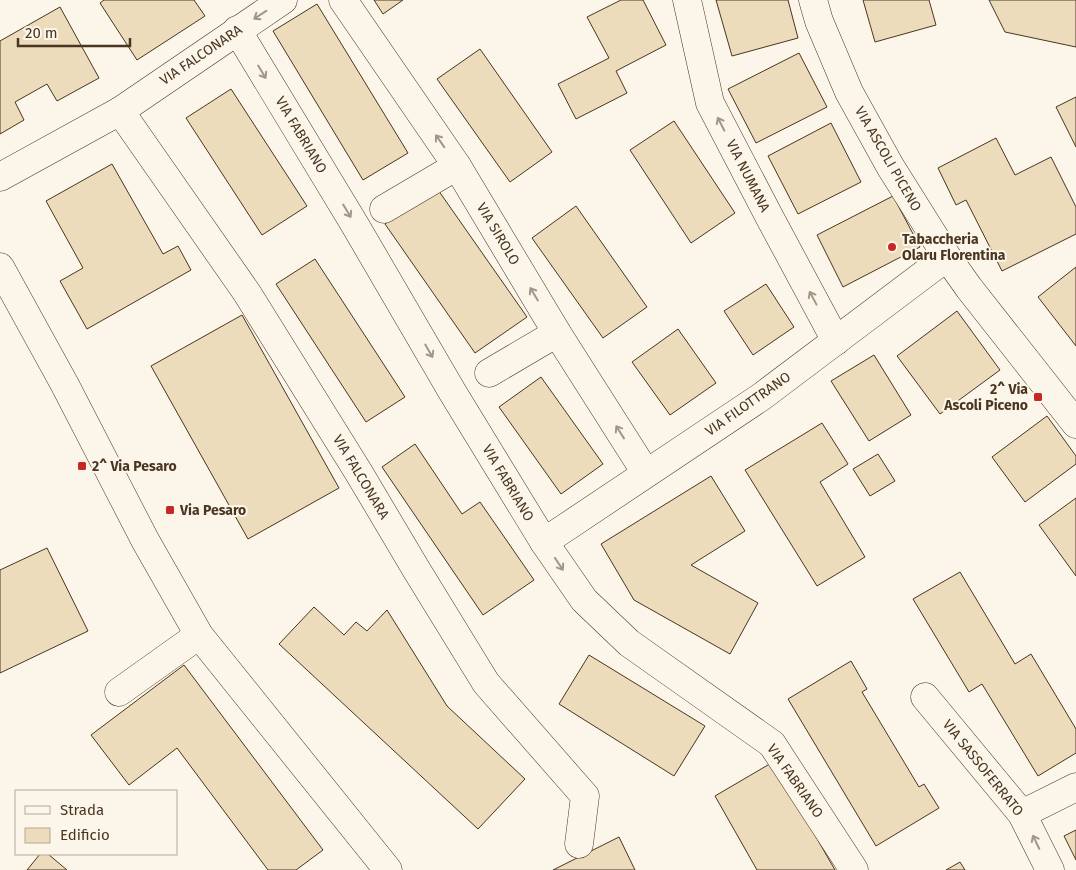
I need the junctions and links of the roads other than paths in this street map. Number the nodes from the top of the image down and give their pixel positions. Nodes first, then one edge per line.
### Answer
1 (283, 0) edge
2 (343, 0) edge
3 (687, 0) edge
4 (813, 0) edge
5 (237, 30) junction
6 (120, 110) junction
7 (457, 166) junction
8 (0, 177) edge
9 (384, 209) dead end
10 (947, 257) junction
11 (0, 267) edge
12 (557, 333) junction
13 (836, 341) junction
14 (489, 373) dead end
15 (1076, 424) edge
16 (646, 473) junction
17 (544, 542) junction
18 (199, 635) junction
19 (118, 692) dead end
20 (925, 697) dead end
21 (1076, 787) edge
22 (1022, 814) junction
23 (579, 844) dead end
24 (388, 870) edge
25 (854, 870) edge
26 (1050, 870) edge

1 -> 5 street, VIA FALCONARA
7 -> 2 street, VIA SIROLO
13 -> 3 street, VIA NUMANA
4 - 10 street, VIA ASCOLI PICENO
5 - 6 street, VIA FALCONARA
5 -> 17 street, VIA FABRIANO
6 - 8 street, VIA FALCONARA
6 - 23 street, VIA FALCONARA
7 - 9 street
12 -> 7 street, VIA SIROLO
10 - 13 street, VIA FILOTTRANO
10 - 15 street, VIA ASCOLI PICENO
11 - 18 street
12 - 14 street
16 -> 12 street, VIA SIROLO
13 - 16 street, VIA FILOTTRANO
16 - 17 street, VIA FILOTTRANO
17 -> 25 street, VIA FABRIANO
18 - 19 street
18 - 24 street
20 - 22 street, VIA SASSOFERRATO
21 - 22 street
26 -> 22 street, VIA SASSOFERRATO

